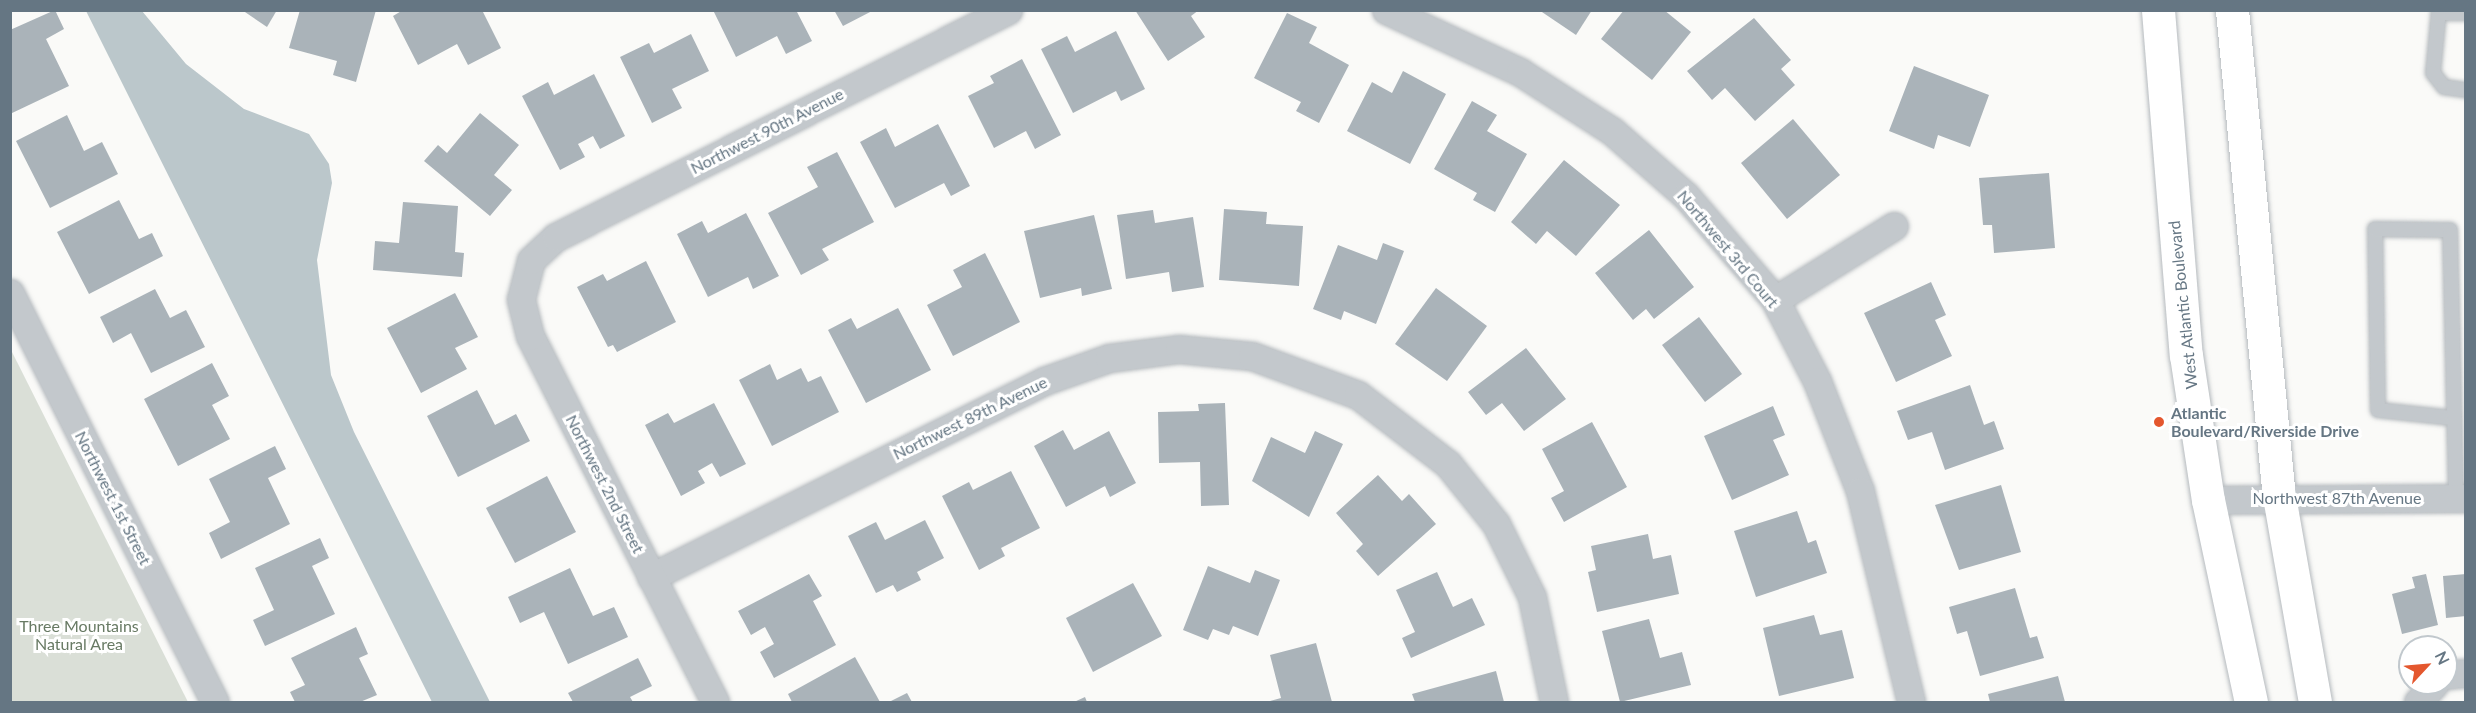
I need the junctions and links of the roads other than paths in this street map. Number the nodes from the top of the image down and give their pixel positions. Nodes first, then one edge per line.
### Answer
1 (1008, 10) edge
2 (1386, 10) edge
3 (2158, 10) edge
4 (2232, 10) edge
5 (2439, 12) edge
6 (2466, 13) edge
7 (2466, 90) edge
8 (1894, 226) dead end
9 (531, 261) joint
10 (10, 293) edge
11 (1775, 300) junction
12 (2452, 418) junction
13 (2278, 496) junction
14 (2461, 499) edge
15 (2208, 500) junction
16 (651, 577) junction
17 (215, 702) edge
18 (715, 702) edge
19 (1554, 702) edge
20 (1911, 702) edge
21 (2251, 702) edge
22 (2315, 702) edge

1 - 9 street, Northwest 90th Avenue
2 - 11 street, Northwest 3rd Court
3 - 15 main road, West Atlantic Boulevard
4 - 13 main road
5 - 6 lane
5 - 7 lane
8 - 11 street
9 - 16 street, Northwest 2nd Street
10 - 17 street, Northwest 1st Street
11 - 20 street, Northwest 3rd Court
12 - 12 lane
12 - 14 lane
13 - 14 street, Northwest 87th Avenue
13 - 15 street, Northwest 87th Avenue
13 - 22 main road
15 - 21 main road, West Atlantic Boulevard
16 - 18 street, Northwest 2nd Street
16 - 19 street, Northwest 89th Avenue

